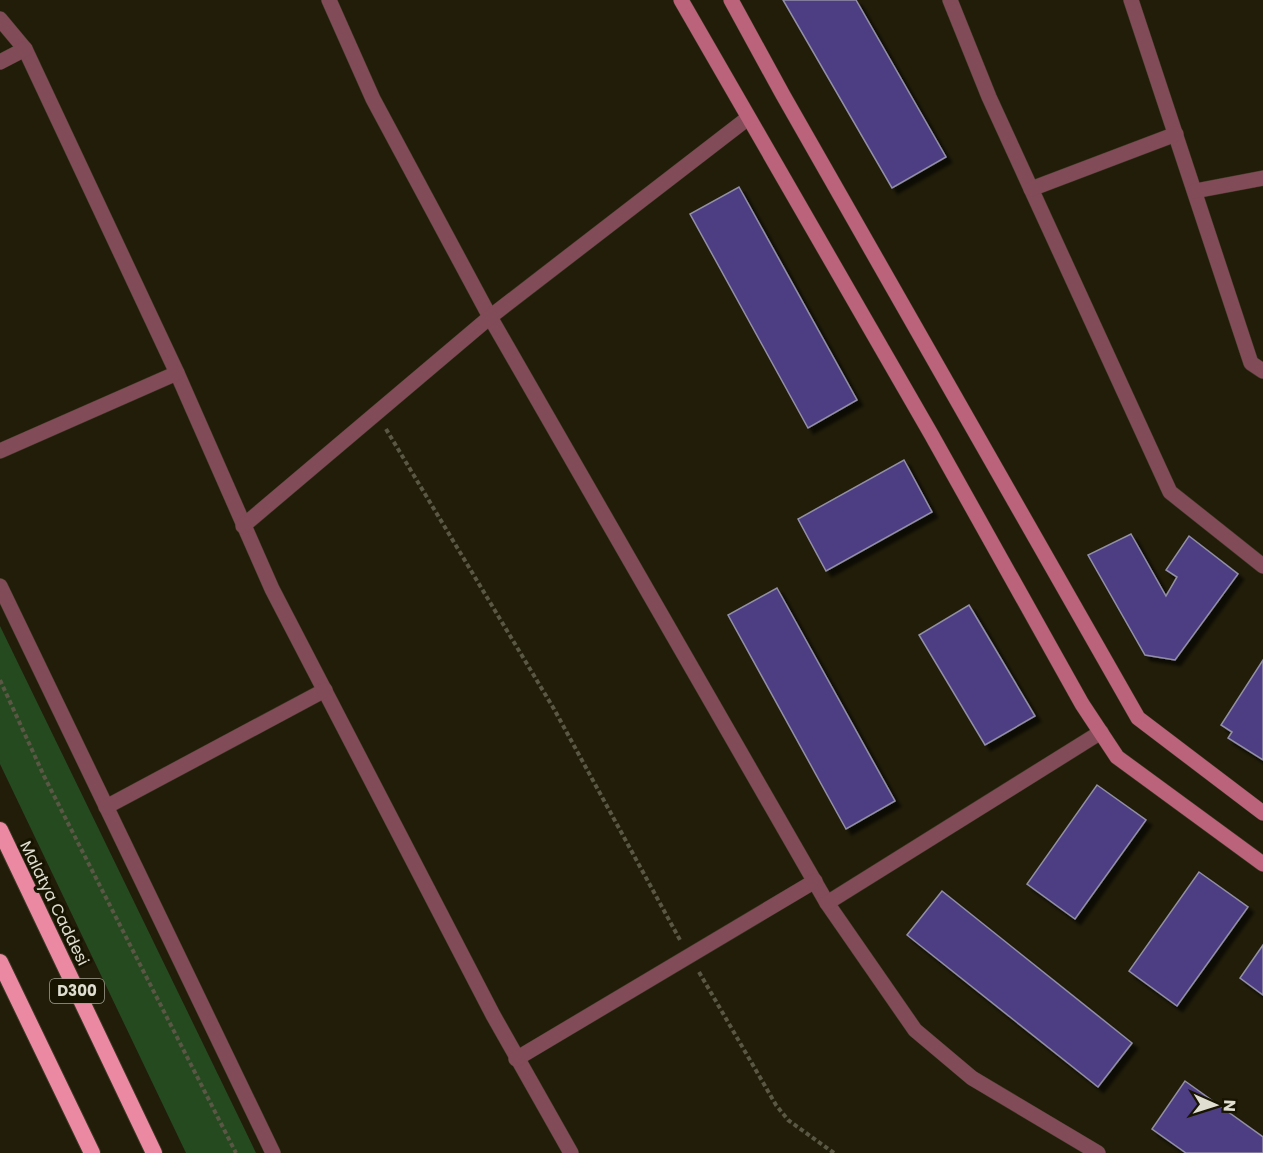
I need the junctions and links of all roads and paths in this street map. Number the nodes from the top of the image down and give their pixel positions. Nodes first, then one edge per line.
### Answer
1 (329, 0) edge
2 (681, 0) edge
3 (731, 0) edge
4 (950, 0) edge
5 (1131, 0) edge
6 (0, 20) edge
7 (25, 49) junction
8 (0, 62) edge
9 (748, 118) junction
10 (1176, 134) junction
11 (1263, 177) edge
12 (1031, 189) junction
13 (1195, 191) junction
14 (490, 317) junction
15 (1263, 371) edge
16 (177, 373) junction
17 (376, 413) junction
18 (0, 451) edge
19 (243, 526) junction
20 (1263, 566) edge
21 (0, 586) edge
22 (0, 680) edge
23 (325, 690) junction
24 (1101, 732) junction
25 (106, 807) junction
26 (1263, 813) edge
27 (0, 830) edge
28 (1263, 864) edge
29 (815, 881) junction
30 (827, 903) junction
31 (689, 956) junction
32 (0, 962) edge
33 (516, 1059) junction
34 (92, 1153) edge
35 (154, 1153) edge
36 (236, 1153) edge
37 (273, 1153) edge
38 (571, 1153) edge
39 (834, 1153) edge
40 (1098, 1153) edge

1 - 14 street
2 - 9 main road
3 - 26 main road
4 - 12 street
5 - 10 street
6 - 7 street
7 - 8 street
7 - 16 street
9 - 14 street
9 - 24 main road
10 - 12 street
10 - 13 street
11 - 13 street
12 - 20 street
13 - 15 street
14 - 17 street
14 - 29 street
16 - 18 street
16 - 19 street
17 - 19 street
17 - 31 path
19 - 23 street
21 - 25 street
22 - 36 path
23 - 25 street
23 - 33 street
24 - 28 main road
24 - 30 street
25 - 37 street
27 - 35 highway, Malatya Caddesi / D300
29 - 30 street
29 - 31 street
30 - 40 street
31 - 33 street
31 - 39 path
32 - 34 highway
33 - 38 street

